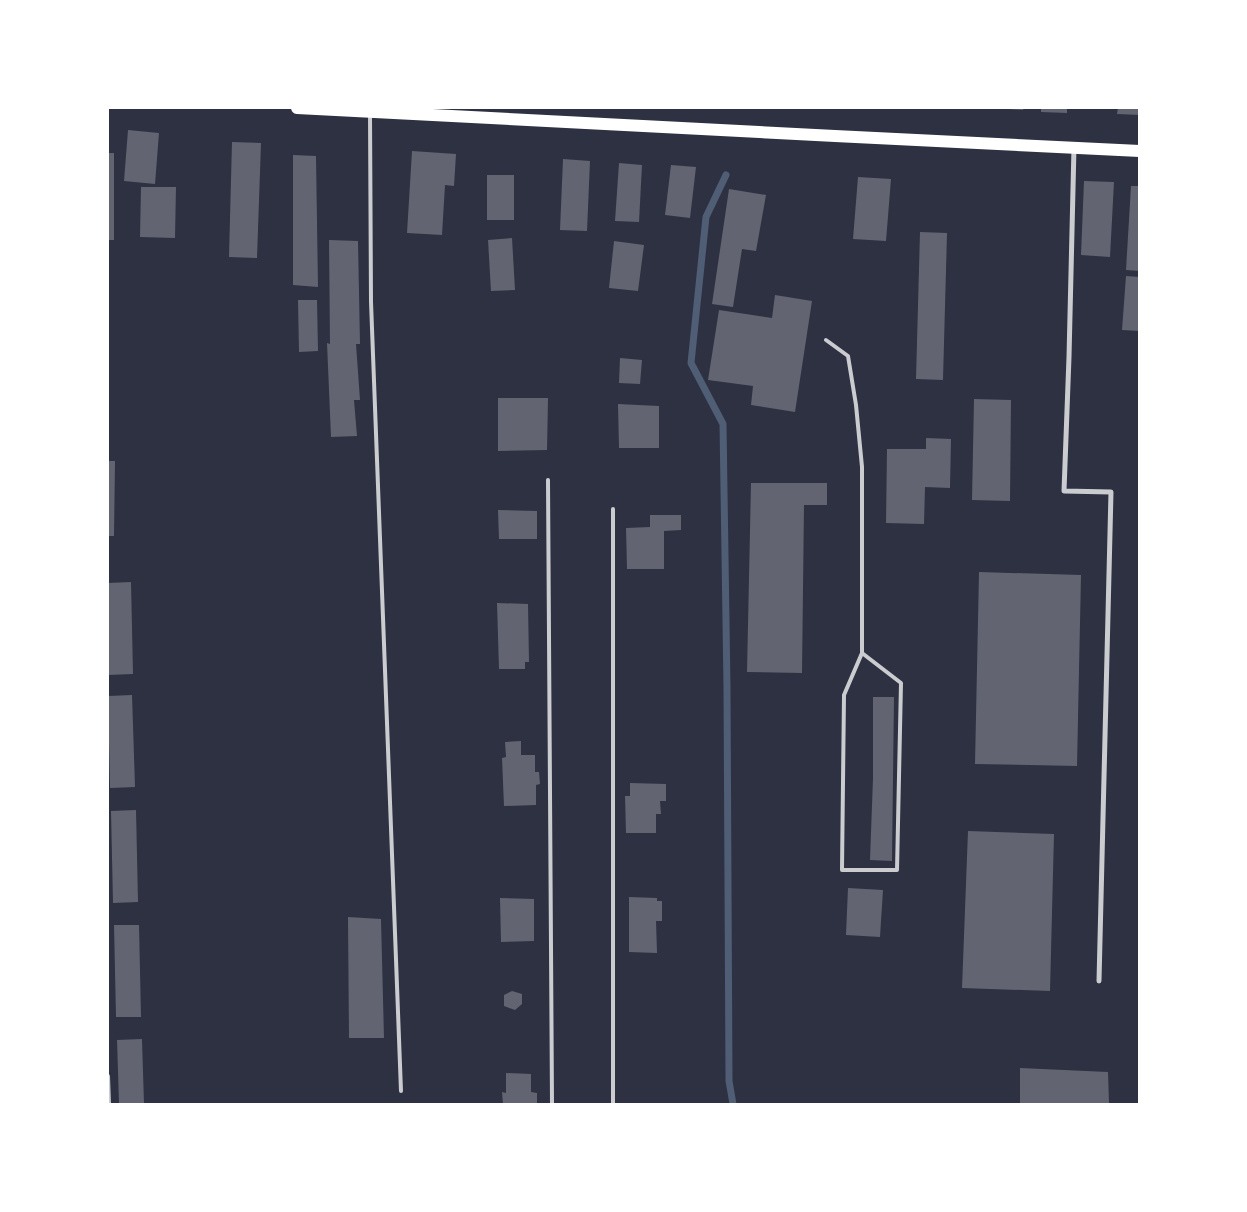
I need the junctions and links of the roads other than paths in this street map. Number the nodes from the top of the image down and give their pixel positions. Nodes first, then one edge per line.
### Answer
1 (297, 108) edge
2 (370, 111) junction
3 (1074, 147) junction
4 (1140, 151) edge
5 (826, 340) dead end
6 (548, 480) dead end
7 (613, 509) dead end
8 (862, 653) junction
9 (1099, 981) dead end
10 (108, 1076) edge
11 (401, 1091) dead end
12 (109, 1104) edge
13 (552, 1104) edge
14 (613, 1104) edge

1 - 2 main road
2 - 3 main road
2 - 11 lane
3 - 4 main road
3 - 9 street
5 - 8 lane
6 - 13 lane
7 - 14 lane
8 - 8 lane
10 - 12 lane

